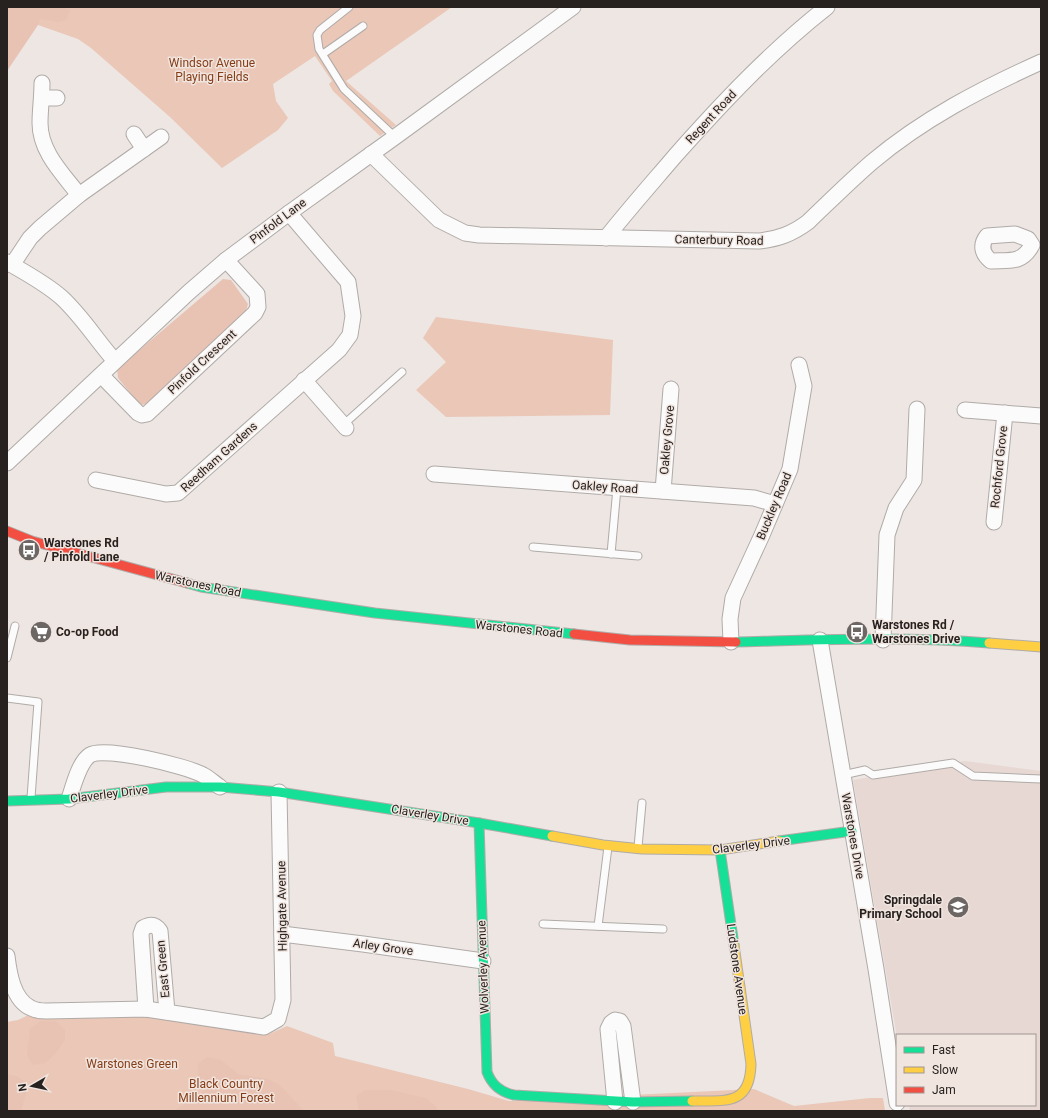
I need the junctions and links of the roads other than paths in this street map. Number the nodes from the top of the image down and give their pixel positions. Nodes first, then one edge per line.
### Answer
1 (349, 7) edge
2 (572, 7) edge
3 (827, 7) edge
4 (363, 26) dead end
5 (323, 54) junction
6 (1041, 62) edge
7 (42, 83) dead end
8 (42, 98) junction
9 (57, 98) dead end
10 (134, 134) dead end
11 (161, 137) dead end
12 (395, 137) junction
13 (144, 149) junction
14 (371, 154) junction
15 (79, 195) junction
16 (289, 213) junction
17 (606, 238) junction
18 (226, 260) junction
19 (10, 263) edge
20 (115, 361) junction
21 (799, 365) dead end
22 (402, 372) dead end
23 (101, 375) junction
24 (304, 380) junction
25 (670, 389) dead end
26 (918, 409) dead end
27 (965, 410) dead end
28 (1005, 413) junction
29 (1041, 416) edge
30 (344, 427) joint
31 (7, 463) edge
32 (434, 474) dead end
33 (96, 480) dead end
34 (617, 488) junction
35 (663, 491) junction
36 (775, 504) junction
37 (994, 522) dead end
38 (7, 531) edge
39 (533, 547) dead end
40 (611, 554) junction
41 (638, 556) dead end
42 (15, 626) dead end
43 (820, 640) junction
44 (883, 640) junction
45 (731, 642) junction
46 (1041, 647) edge
47 (7, 658) edge
48 (7, 698) edge
49 (843, 775) junction
50 (1041, 779) edge
51 (220, 787) junction
52 (279, 792) junction
53 (69, 799) junction
54 (7, 801) edge
55 (30, 801) junction
56 (642, 803) dead end
57 (479, 823) junction
58 (852, 831) junction
59 (608, 845) junction
60 (638, 849) junction
61 (720, 850) junction
62 (543, 924) dead end
63 (598, 926) junction
64 (663, 929) dead end
65 (282, 934) junction
66 (7, 956) edge
67 (483, 961) junction
68 (146, 1009) junction
69 (167, 1012) junction
70 (278, 1019) joint
71 (896, 1098) edge
72 (615, 1102) junction
73 (633, 1102) junction

1 - 5 lane
2 - 12 street, Pinfold Lane
3 - 17 street, Regent Road
4 - 5 lane
5 - 12 lane
6 - 17 street, Canterbury Road
7 - 8 street
8 - 9 street
8 - 15 street
10 - 13 street
11 - 13 street
12 - 14 street, Pinfold Lane
13 - 15 street
14 - 16 street, Pinfold Lane
14 - 17 street, Canterbury Road
15 - 19 street
16 - 18 street, Pinfold Lane
16 - 24 street, Reedham Gardens
18 - 20 street, Pinfold Lane
18 - 23 street, Pinfold Crescent
19 - 20 street
20 - 23 street, Pinfold Lane
21 - 36 street, Buckley Road
22 - 30 lane
23 - 31 street, Pinfold Lane
24 - 30 street
24 - 33 street, Reedham Gardens
25 - 35 street, Oakley Grove
26 - 44 street
27 - 28 street, Rochford Grove
28 - 29 street, Rochford Grove
28 - 37 street, Rochford Grove
32 - 34 street, Oakley Road
34 - 35 street, Oakley Road
34 - 40 lane
35 - 36 street, Oakley Road
36 - 45 street, Buckley Road
38 - 45 street, Warstones Road
39 - 40 lane
40 - 41 lane
42 - 47 lane
43 - 44 street, Warstones Road
43 - 45 street, Warstones Road
43 - 49 street, Warstones Drive
44 - 46 street, Warstones Road
48 - 55 lane
49 - 50 lane
49 - 58 street, Warstones Drive
51 - 52 street, Claverley Drive
51 - 53 street, Claverley Drive
51 - 53 street
52 - 57 street, Claverley Drive
52 - 65 street, Highgate Avenue
53 - 55 street, Claverley Drive
54 - 55 street, Claverley Drive
56 - 60 lane
57 - 59 street, Claverley Drive
57 - 67 street, Wolverley Avenue
58 - 61 street, Claverley Drive
58 - 71 street, Warstones Drive
59 - 60 street, Claverley Drive
59 - 63 lane
60 - 61 street, Claverley Drive
61 - 73 street, Ludstone Avenue
62 - 63 lane
63 - 64 lane
65 - 67 street, Arley Grove
65 - 70 street, Highgate Avenue
66 - 68 street, East Green
67 - 72 street, Wolverley Avenue
68 - 69 street, East Green
68 - 69 street, East Green
69 - 70 street, East Green
72 - 73 street
72 - 73 street

